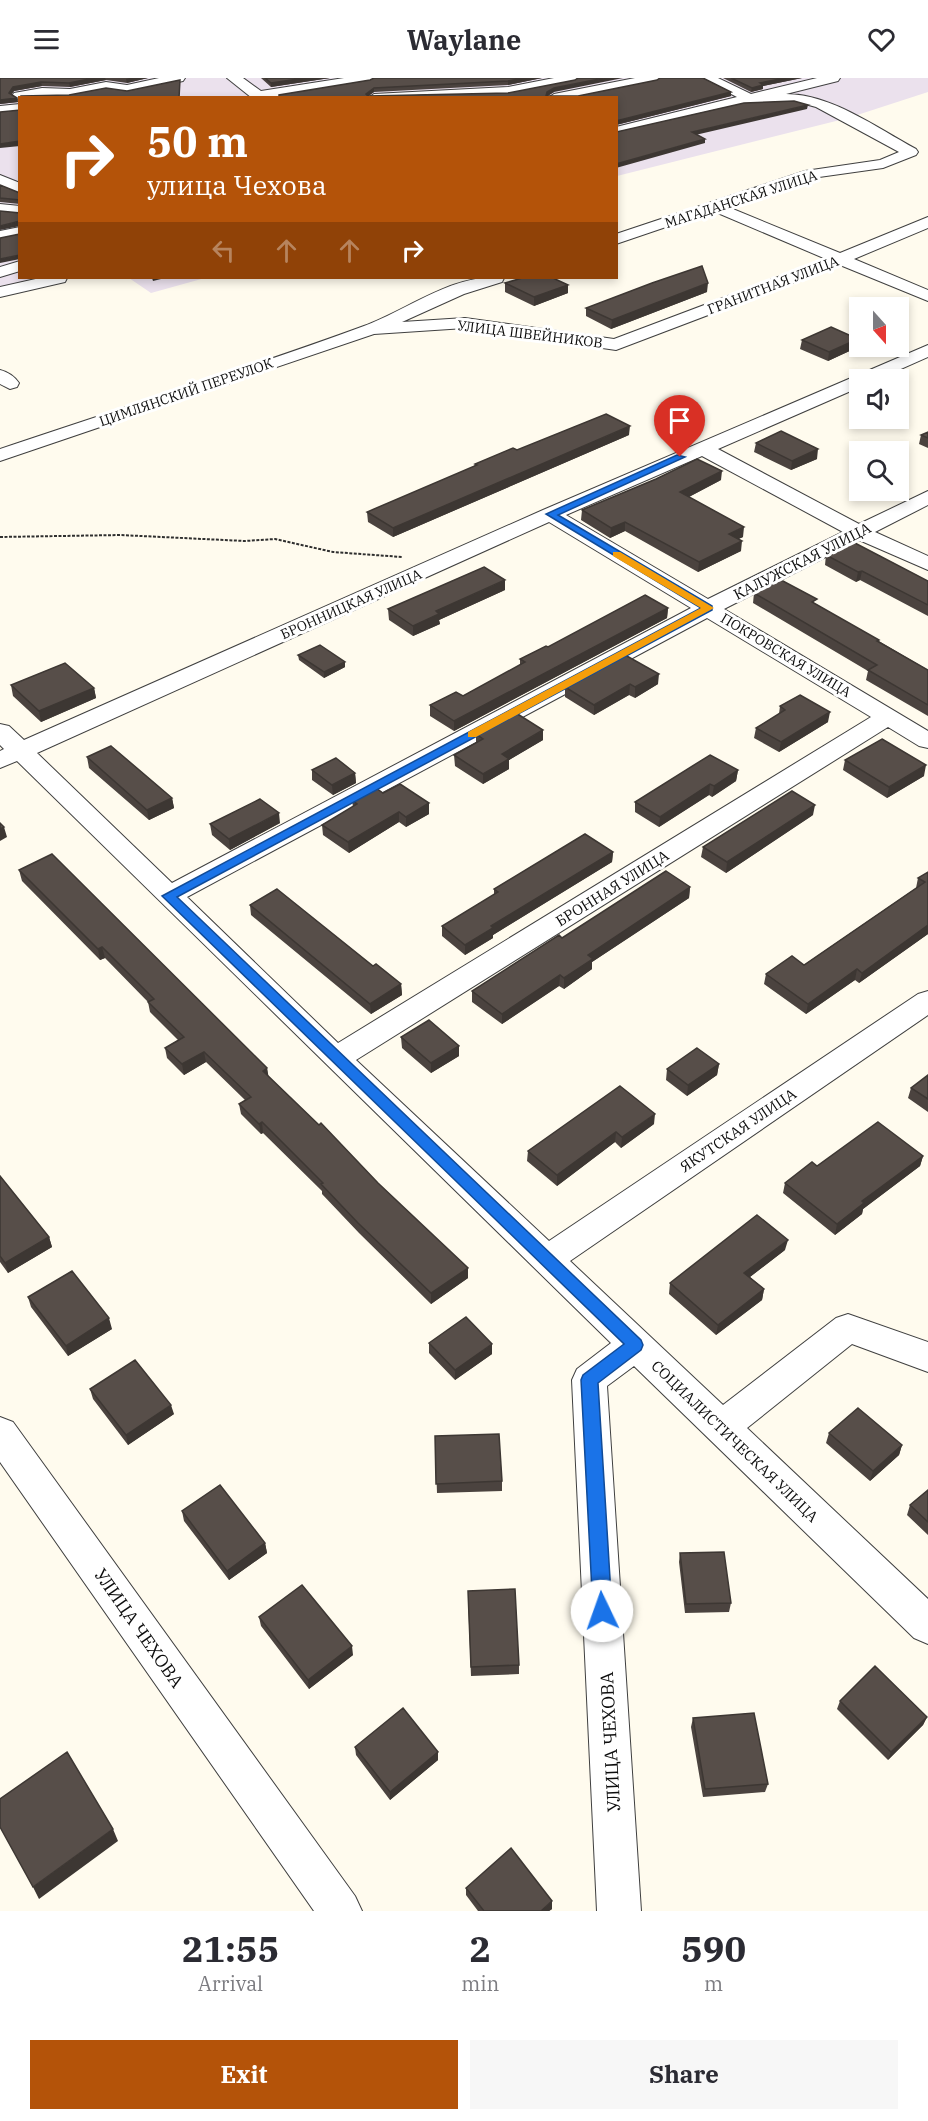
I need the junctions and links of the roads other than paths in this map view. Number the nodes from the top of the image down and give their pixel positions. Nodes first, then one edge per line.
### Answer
1 (93, 78) edge
2 (178, 78) edge
3 (370, 78) edge
4 (574, 78) edge
5 (656, 78) edge
6 (698, 78) edge
7 (729, 78) edge
8 (833, 78) edge
9 (263, 80) edge
10 (481, 80) edge
11 (710, 80) edge
12 (238, 81) edge
13 (408, 83) edge
14 (512, 94) edge
15 (21, 96) edge
16 (262, 96) edge
17 (369, 96) edge
18 (443, 96) edge
19 (564, 96) edge
20 (16, 97) edge
21 (752, 98) junction
22 (0, 110) edge
23 (618, 131) edge
24 (911, 153) junction
25 (928, 160) edge
26 (0, 180) edge
27 (18, 188) edge
28 (716, 207) junction
29 (0, 209) edge
30 (18, 211) edge
31 (928, 222) edge
32 (18, 232) edge
33 (0, 236) edge
34 (618, 238) edge
35 (840, 259) junction
36 (18, 267) edge
37 (0, 272) edge
38 (54, 279) edge
39 (493, 279) edge
40 (0, 292) edge
41 (928, 296) edge
42 (372, 329) junction
43 (616, 345) joint
44 (928, 350) edge
45 (885, 369) edge
46 (0, 375) edge
47 (849, 385) edge
48 (0, 386) edge
49 (702, 448) junction
50 (0, 455) edge
51 (928, 497) edge
52 (550, 514) junction
53 (859, 532) junction
54 (928, 564) edge
55 (708, 608) junction
56 (888, 717) junction
57 (928, 741) edge
58 (7, 748) edge
59 (168, 896) junction
60 (928, 1001) edge
61 (336, 1058) junction
62 (548, 1260) junction
63 (635, 1345) junction
64 (928, 1357) edge
65 (720, 1428) junction
66 (0, 1433) edge
67 (928, 1625) edge
68 (340, 1911) edge
69 (619, 1911) edge

1 - 20 street
2 - 15 street
3 - 16 street
4 - 14 street
5 - 19 street
6 - 11 street
7 - 11 street
8 - 21 street
9 - 12 street
10 - 14 street
11 - 21 street
12 - 16 street
13 - 17 street
14 - 18 street
20 - 22 street
21 - 23 street
21 - 24 street
24 - 25 street
24 - 28 street, МАГАДАНСКАЯ УЛИЦА
26 - 27 street
28 - 34 street, МАГАДАНСКАЯ УЛИЦА
28 - 35 street
29 - 30 street
31 - 35 street, ГРАНИТНАЯ УЛИЦА
32 - 33 street
35 - 41 street
35 - 43 street, ГРАНИТНАЯ УЛИЦА
36 - 37 street
38 - 40 street
39 - 42 street
42 - 43 street, УЛИЦА ШВЕЙНИКОВ
42 - 50 street, ЦИМЛЯНСКИЙ ПЕРЕУЛОК
44 - 45 street, БРОННИЦКАЯ УЛИЦА
46 - 48 street
47 - 49 street, БРОННИЦКАЯ УЛИЦА
49 - 52 street, БРОННИЦКАЯ УЛИЦА
49 - 53 street
51 - 53 street, КАЛУЖСКАЯ УЛИЦА
52 - 55 street, ПОКРОВСКАЯ УЛИЦА
52 - 58 street, БРОННИЦКАЯ УЛИЦА
53 - 54 street
53 - 55 street, КАЛУЖСКАЯ УЛИЦА
55 - 56 street, ПОКРОВСКАЯ УЛИЦА
55 - 59 street, КАЛУЖСКАЯ УЛИЦА
56 - 57 street, ПОКРОВСКАЯ УЛИЦА
56 - 61 street, БРОННАЯ УЛИЦА
58 - 59 street, СОЦИАЛИСТИЧЕСКАЯ УЛИЦА
59 - 61 street, СОЦИАЛИСТИЧЕСКАЯ УЛИЦА
60 - 62 street, ЯКУТСКАЯ УЛИЦА
61 - 62 street, СОЦИАЛИСТИЧЕСКАЯ УЛИЦА
62 - 63 street, СОЦИАЛИСТИЧЕСКАЯ УЛИЦА
63 - 65 street, СОЦИАЛИСТИЧЕСКАЯ УЛИЦА
63 - 69 street, УЛИЦА ЧЕХОВА
64 - 65 street
65 - 67 street, СОЦИАЛИСТИЧЕСКАЯ УЛИЦА
66 - 68 street, УЛИЦА ЧЕХОВА

